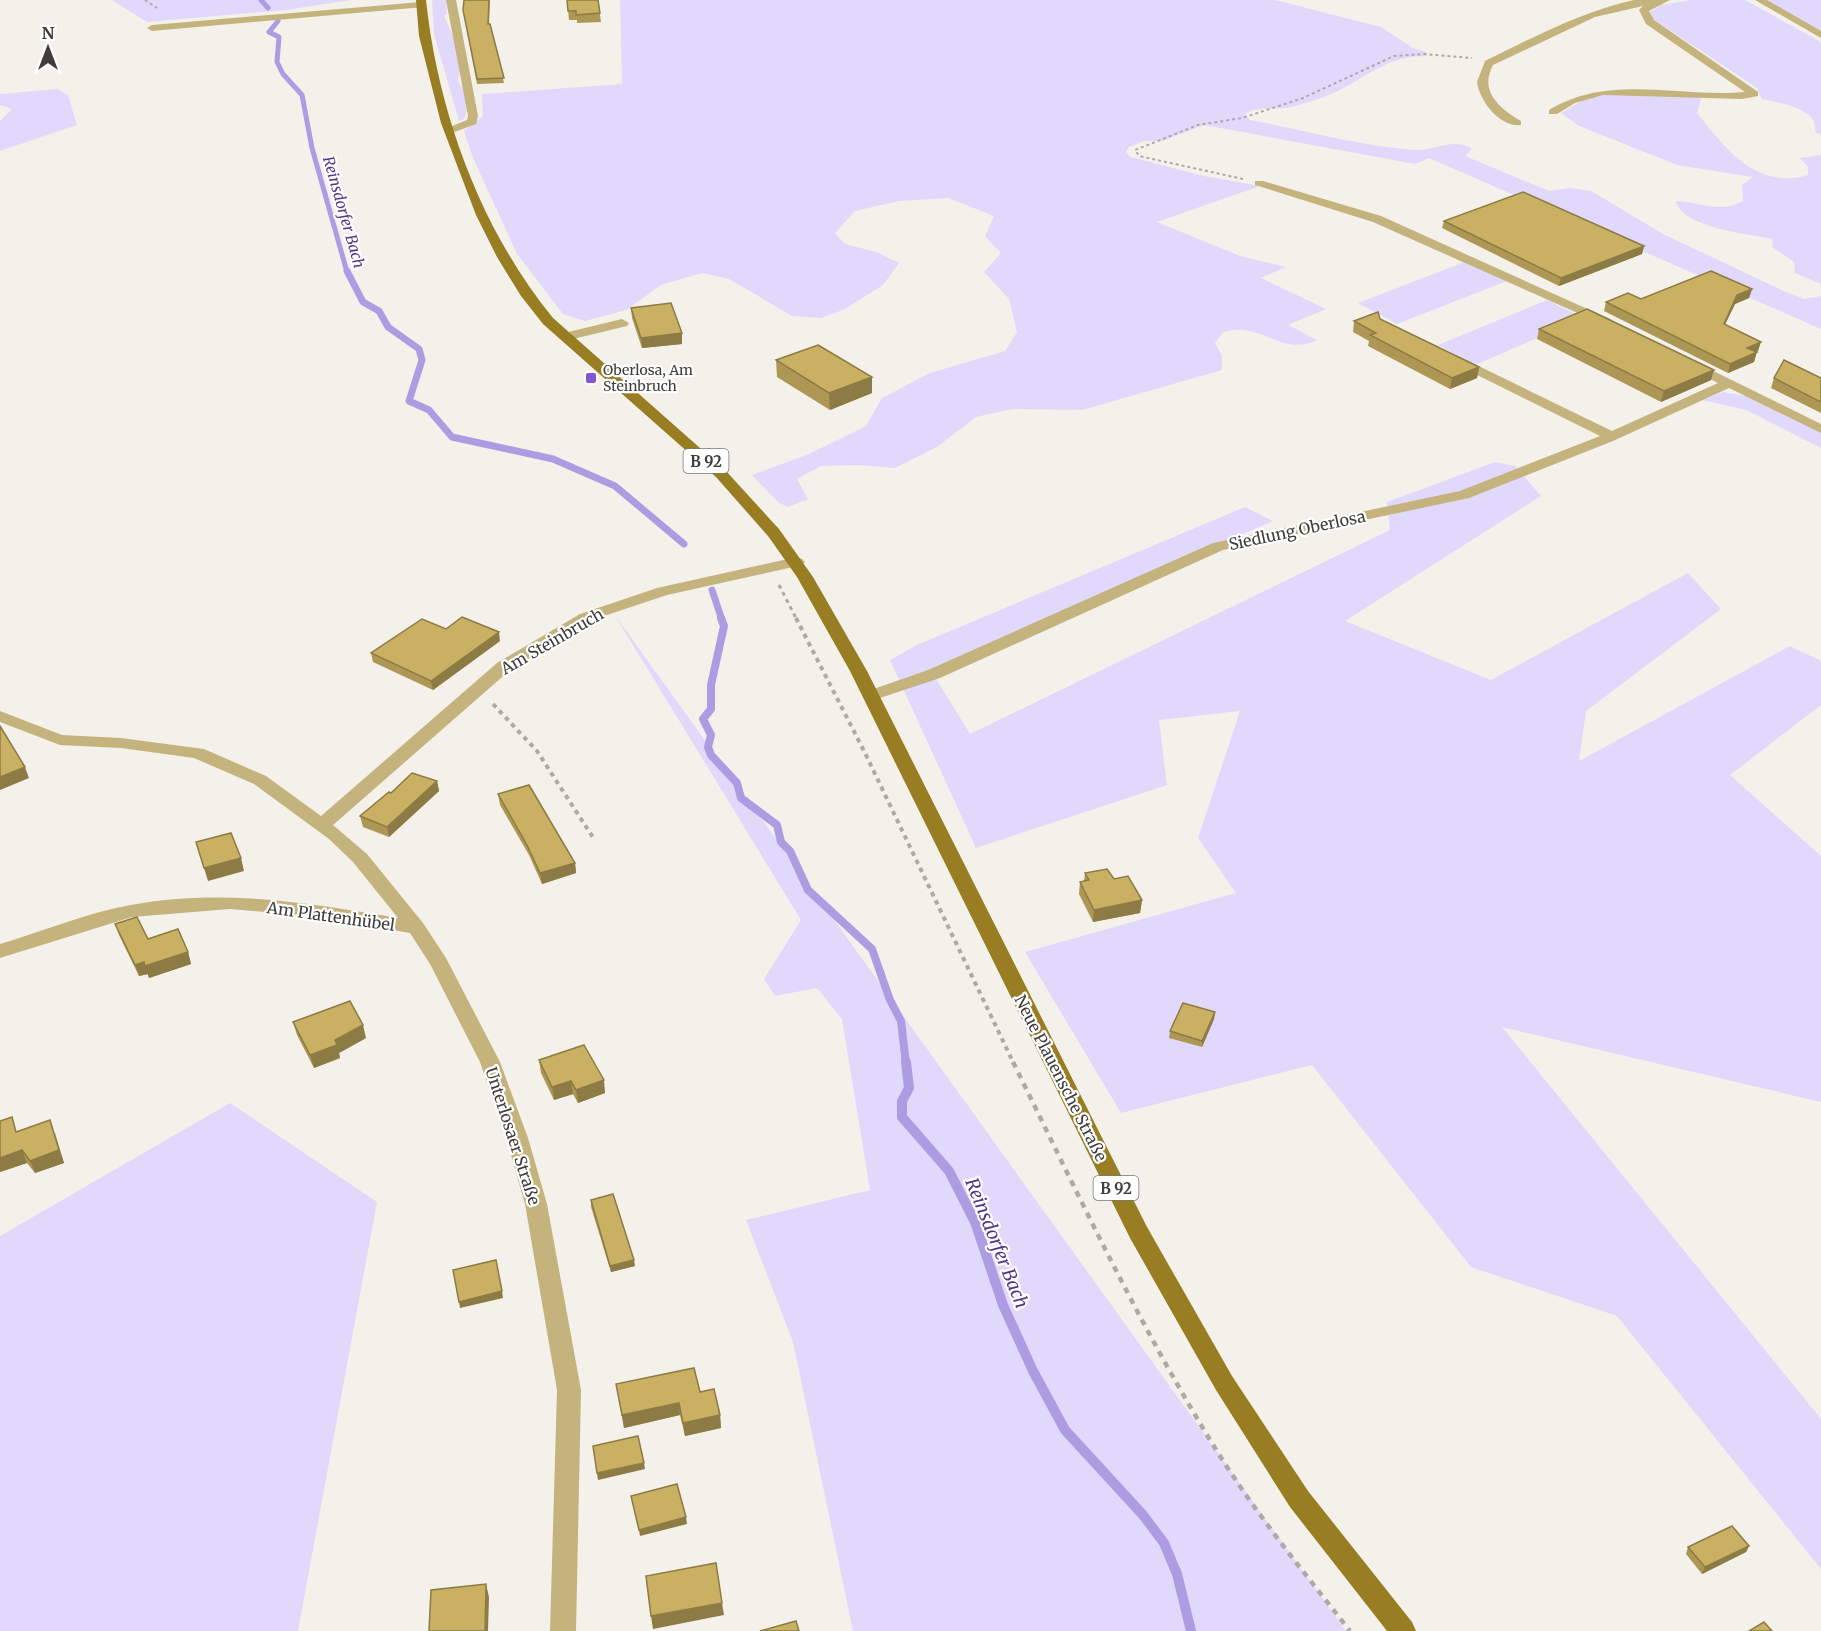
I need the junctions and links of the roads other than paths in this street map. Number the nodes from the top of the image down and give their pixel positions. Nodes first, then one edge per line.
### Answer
1 (363, 0) edge
2 (451, 0) edge
3 (1760, 0) edge
4 (1659, 1) edge
5 (421, 2) edge
6 (174, 22) dead end
7 (152, 28) dead end
8 (1821, 35) edge
9 (1553, 112) dead end
10 (1516, 123) dead end
11 (449, 131) junction
12 (1259, 183) road end
13 (622, 323) dead end
14 (1615, 326) edge
15 (565, 336) junction
16 (1447, 355) edge
17 (1677, 357) edge
18 (1729, 383) junction
19 (1821, 429) edge
20 (1611, 436) junction
21 (797, 562) junction
22 (871, 696) junction
23 (0, 716) edge
24 (321, 826) junction
25 (416, 928) junction
26 (0, 951) edge
27 (563, 1631) edge
28 (1403, 1631) edge

1 - 6 street
2 - 11 street
3 - 8 street
4 - 9 street
4 - 10 street
5 - 7 street
5 - 11 main road, B 92
11 - 15 main road, B 92
12 - 14 street
13 - 15 street
15 - 21 main road, B 92
16 - 20 street
17 - 18 street
18 - 19 street
18 - 20 street, Siedlung Oberlosa
20 - 22 street, Siedlung Oberlosa
21 - 22 main road, Neue Plauensche Straße / B 92
21 - 24 street, Am Steinbruch
22 - 28 main road, Neue Plauensche Straße / B 92
23 - 24 street, Unterlosaer Straße
24 - 25 street, Unterlosaer Straße
25 - 26 street, Am Plattenhübel
25 - 27 street, Unterlosaer Straße

